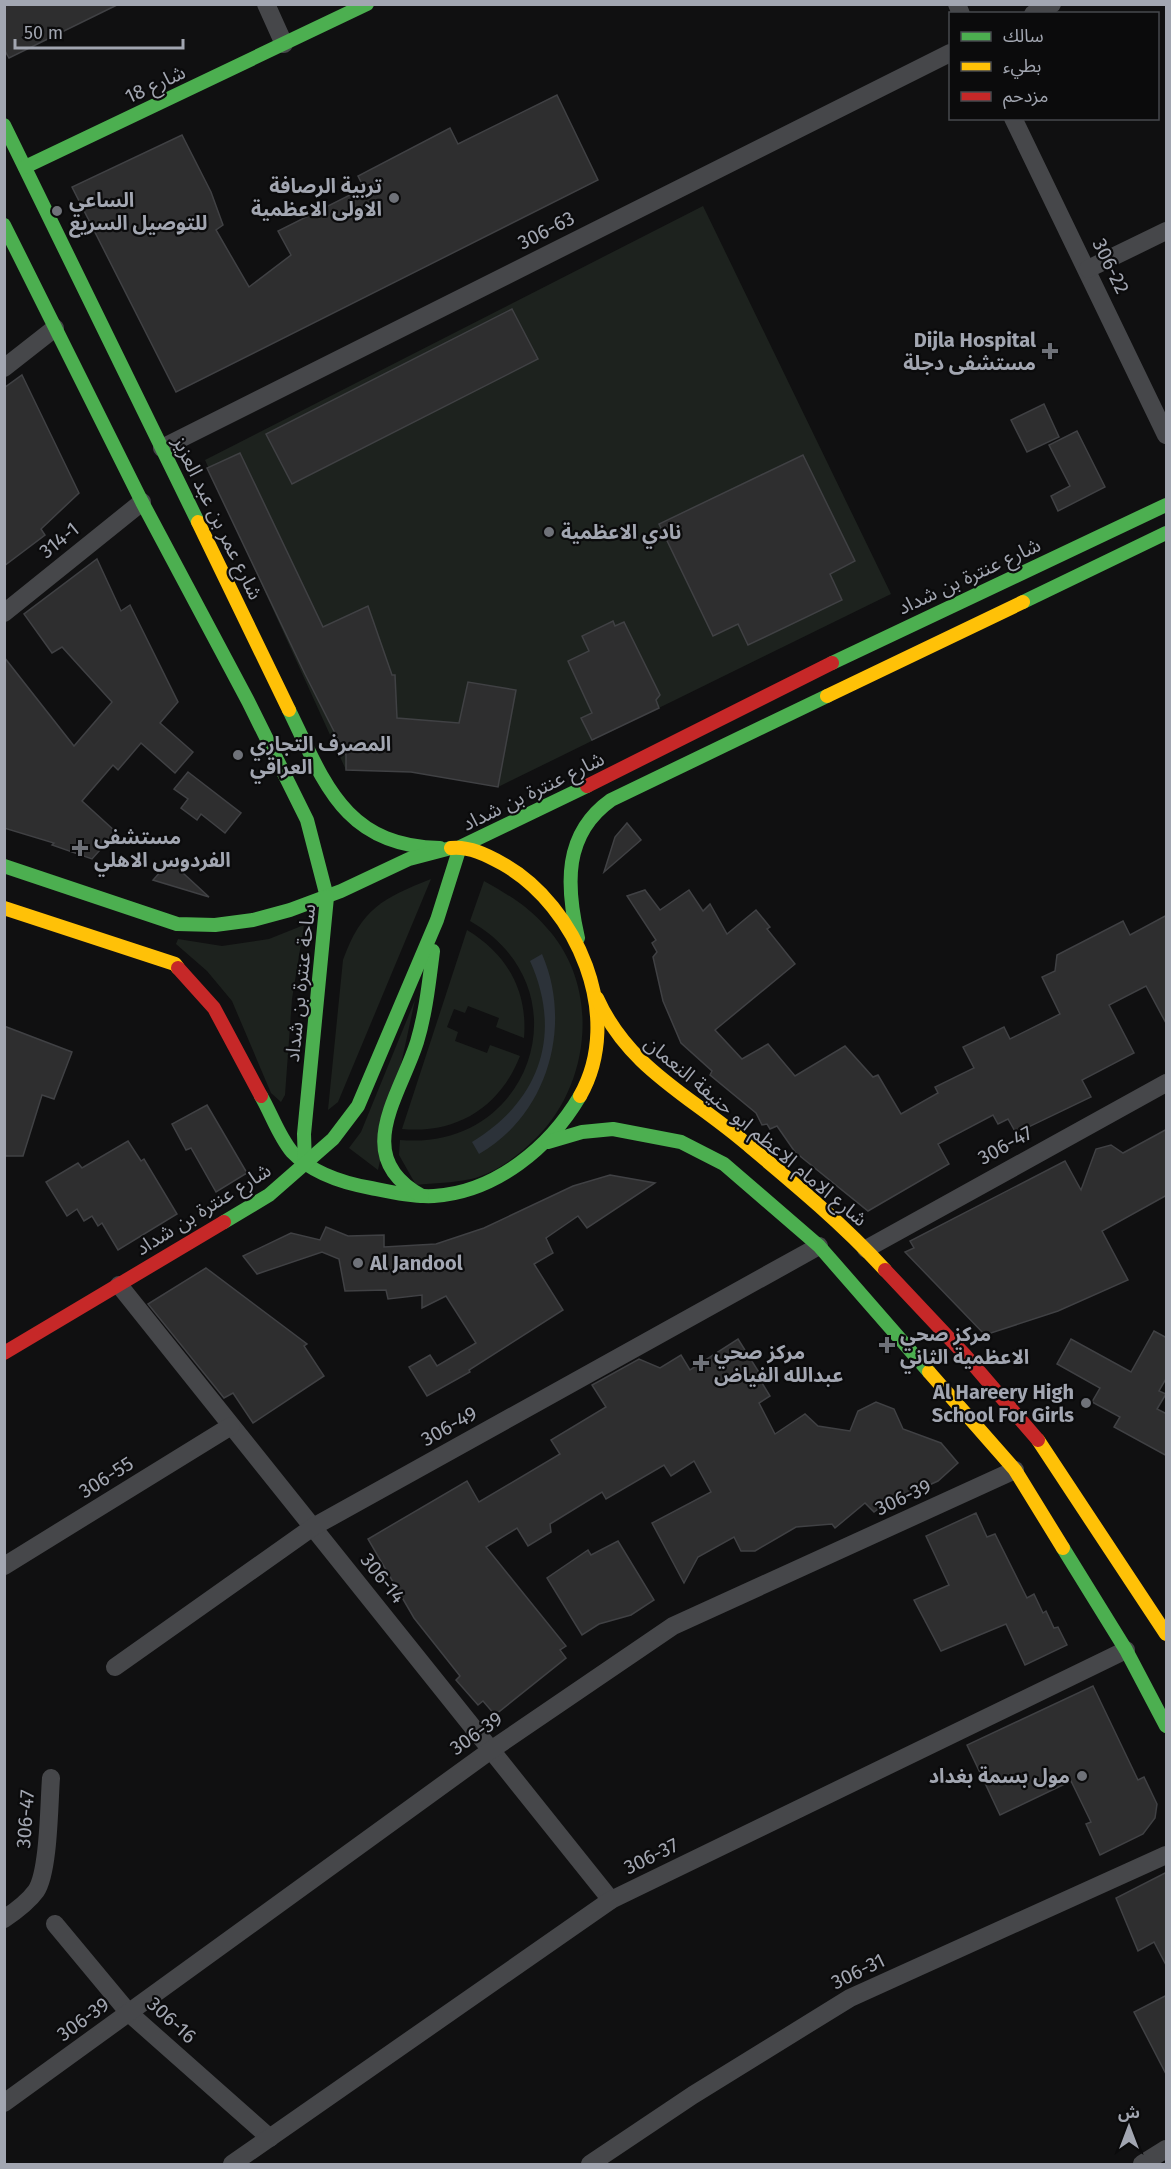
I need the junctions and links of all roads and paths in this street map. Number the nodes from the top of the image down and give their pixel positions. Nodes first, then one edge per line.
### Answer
1 (266, 4) edge
2 (367, 4) edge
3 (1052, 4) edge
4 (1037, 12) edge
5 (284, 44) junction
6 (949, 54) edge
7 (1015, 120) edge
8 (4, 125) edge
9 (25, 167) junction
10 (4, 225) edge
11 (1167, 231) edge
12 (1088, 269) junction
13 (55, 328) junction
14 (4, 368) edge
15 (1167, 435) edge
16 (162, 448) junction
17 (142, 502) junction
18 (1167, 505) edge
19 (1167, 533) edge
20 (4, 613) edge
21 (460, 847) junction
22 (4, 866) edge
23 (327, 897) junction
24 (4, 908) edge
25 (437, 920) junction
26 (583, 956) junction
27 (594, 991) junction
28 (1167, 1083) edge
29 (548, 1142) junction
30 (305, 1165) junction
31 (423, 1196) junction
32 (819, 1246) junction
33 (866, 1249) junction
34 (119, 1285) junction
35 (4, 1353) edge
36 (231, 1426) junction
37 (1015, 1470) junction
38 (313, 1527) junction
39 (4, 1566) edge
40 (1167, 1634) edge
41 (1126, 1650) junction
42 (115, 1667) dead end
43 (1167, 1726) edge
44 (491, 1749) junction
45 (51, 1778) dead end
46 (1167, 1855) edge
47 (611, 1900) junction
48 (4, 1919) edge
49 (55, 1924) dead end
50 (129, 2013) junction
51 (4, 2103) edge
52 (270, 2138) junction
53 (1167, 2149) edge
54 (232, 2164) edge
55 (590, 2164) edge
56 (1142, 2164) edge

1 - 5 street
2 - 5 main road, شارع 18
3 - 4 street
5 - 9 main road, شارع 18
6 - 16 street, 306-63
7 - 12 street, 306-22
8 - 9 main road, شارع عمر بن عبد العزيز
9 - 16 main road, شارع عمر بن عبد العزيز
10 - 13 main road
11 - 12 street
12 - 15 street, 306-22
13 - 14 street
13 - 17 main road
16 - 21 main road, شارع عمر بن عبد العزيز
17 - 20 street, 314-1
17 - 23 main road
18 - 21 main road, شارع عنترة بن شداد
19 - 26 main road
21 - 23 main road, ساحة عنترة بن شداد
21 - 25 main road, شارع عنترة بن شداد
21 - 26 main road
22 - 23 main road
23 - 30 main road, ساحة عنترة بن شداد
24 - 30 main road
25 - 30 main road, شارع عنترة بن شداد
25 - 31 main road
26 - 27 main road
27 - 29 main road
27 - 33 main road, شارع الامام الاعظم ابو حنيفة النعمان
28 - 33 street, 306-47
29 - 31 main road
29 - 32 main road
30 - 31 main road
30 - 34 main road, شارع عنترة بن شداد
32 - 37 main road
32 - 38 street, 306-49
33 - 40 main road, شارع الامام الاعظم ابو حنيفة النعمان
34 - 35 main road, شارع عنترة بن شداد
34 - 36 street, 306-14
36 - 38 street, 306-14
36 - 39 street, 306-55
37 - 41 main road
37 - 44 street, 306-39
38 - 42 street, 306-49
38 - 44 street, 306-14
41 - 43 main road
41 - 47 street, 306-37
44 - 47 street, 306-14
44 - 50 street, 306-39
45 - 48 street, 306-47
46 - 55 street, 306-31
47 - 52 street, 306-37
49 - 50 street, 306-16
50 - 51 street, 306-39
50 - 52 street, 306-16
52 - 54 street, 306-37
53 - 56 street

